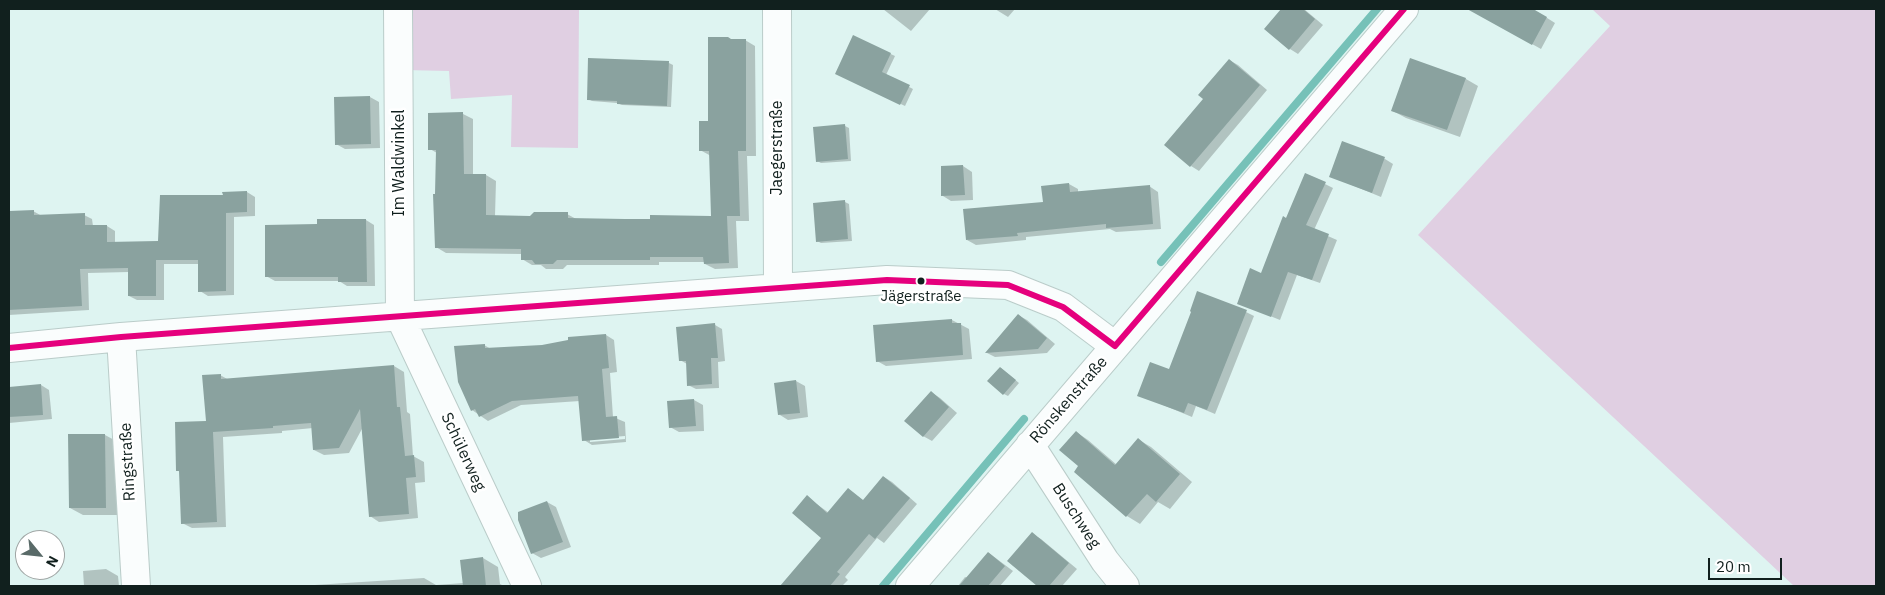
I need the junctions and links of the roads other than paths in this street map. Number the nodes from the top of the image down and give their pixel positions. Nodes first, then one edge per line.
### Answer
1 (398, 9) edge
2 (777, 9) edge
3 (1404, 9) edge
4 (778, 287) junction
5 (400, 317) junction
6 (121, 337) junction
7 (1115, 346) junction
8 (9, 348) edge
9 (1030, 445) junction
10 (136, 586) edge
11 (526, 586) edge
12 (910, 586) edge
13 (1125, 586) edge

1 - 5 street, Im Waldwinkel
2 - 4 street, Jaegerstraße
3 - 7 street, Rönskenstraße
4 - 5 street
4 - 7 street
5 - 6 street
5 - 11 street, Schülerweg
6 - 8 street
6 - 10 street, Ringstraße
7 - 9 street, Rönskenstraße
9 - 12 street, Rönskenstraße
9 - 13 street, Buschweg

